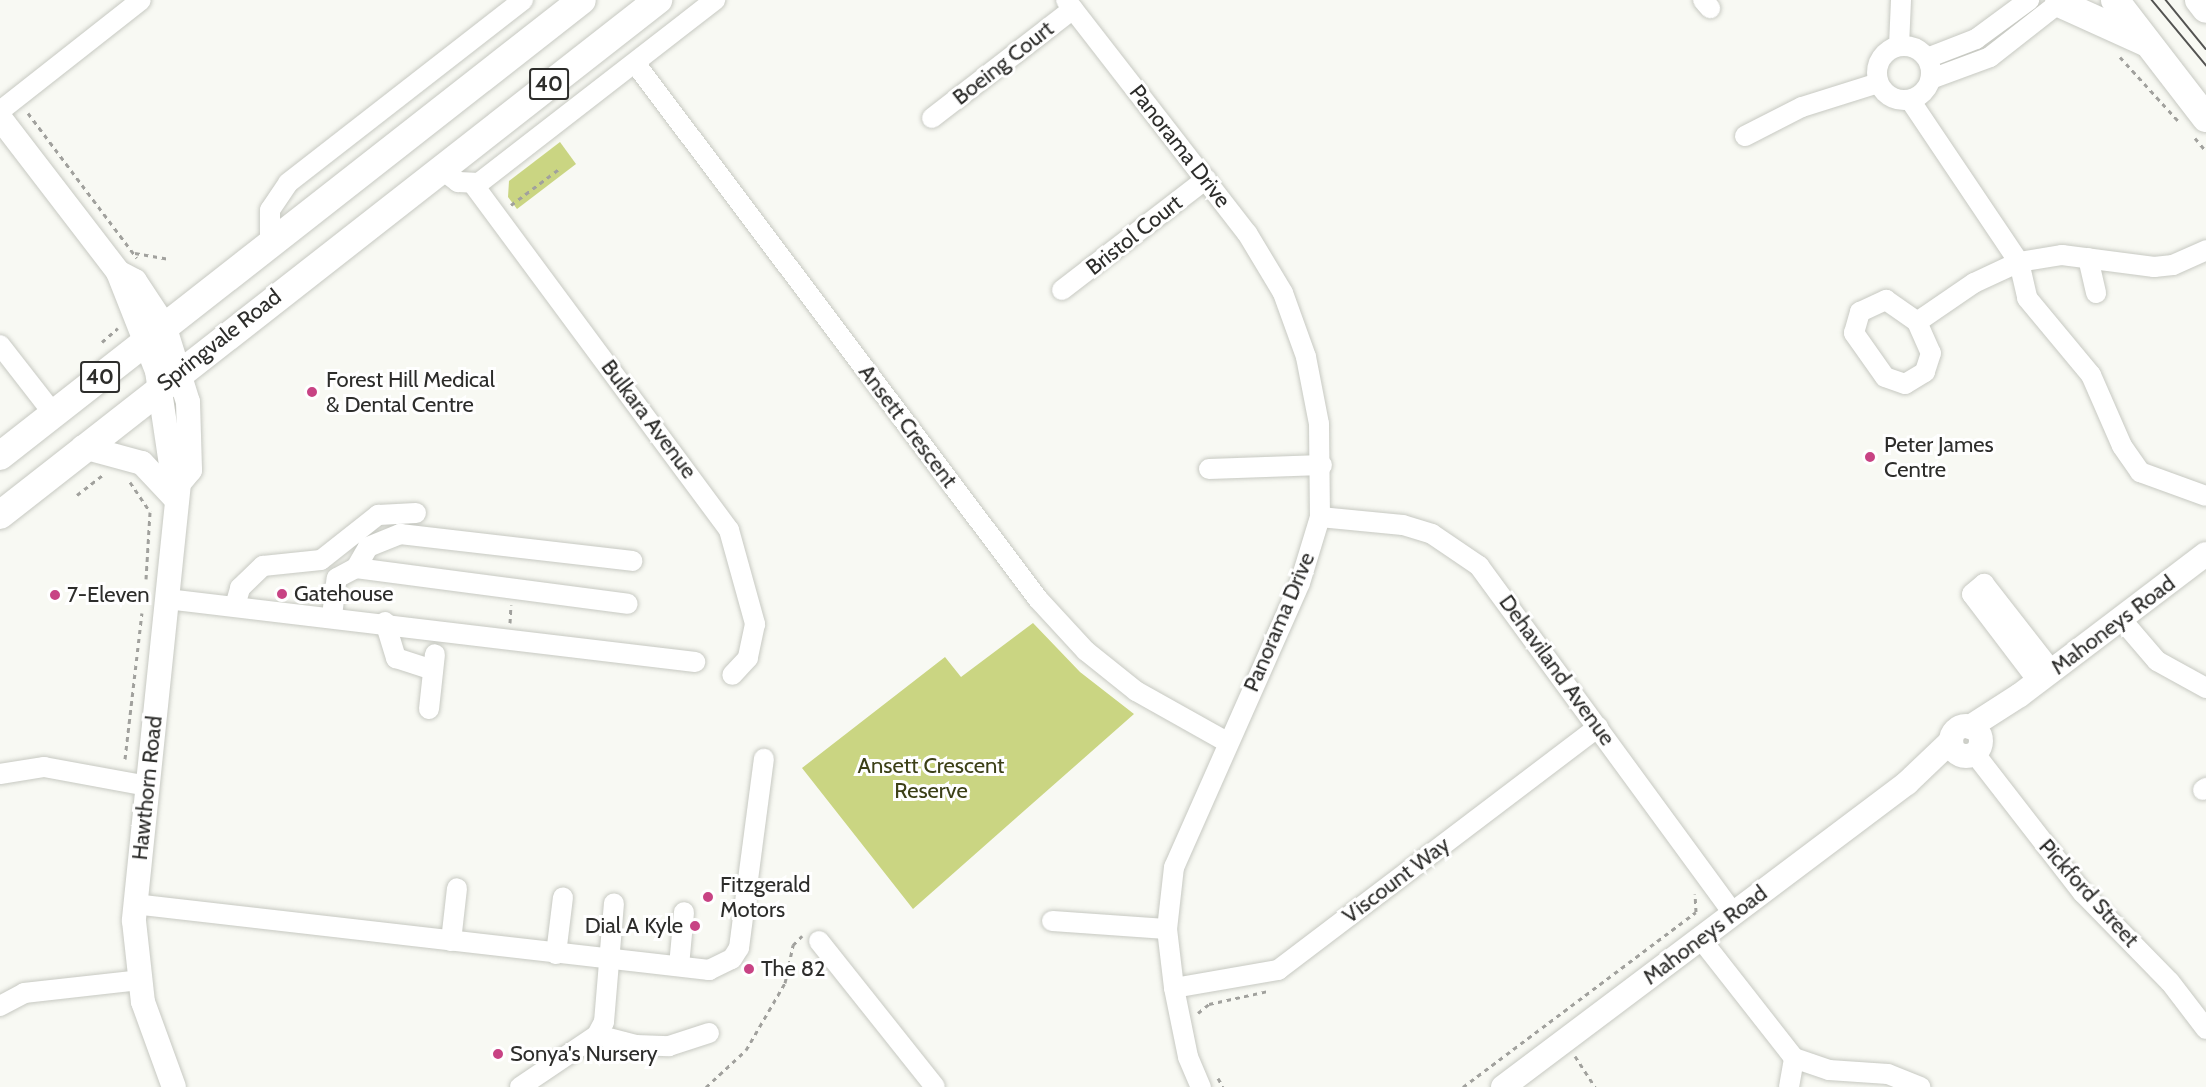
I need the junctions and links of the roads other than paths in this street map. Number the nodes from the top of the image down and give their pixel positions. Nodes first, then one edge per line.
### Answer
1 (141, 0) edge
2 (523, 0) edge
3 (582, 0) edge
4 (658, 0) edge
5 (716, 0) edge
6 (1901, 0) edge
7 (2029, 0) edge
8 (2115, 0) edge
9 (2199, 0) edge
10 (2061, 1) edge
11 (1070, 4) edge
12 (2206, 9) edge
13 (2149, 44) junction
14 (1899, 46) junction
15 (1927, 58) junction
16 (635, 63) junction
17 (1878, 83) junction
18 (1921, 91) junction
19 (0, 111) edge
20 (0, 118) edge
21 (932, 118) dead end
22 (2193, 126) edge
23 (1744, 136) dead end
24 (440, 168) junction
25 (1206, 179) junction
26 (473, 184) junction
27 (270, 242) junction
28 (2206, 250) edge
29 (2088, 258) junction
30 (2019, 262) junction
31 (1062, 290) dead end
32 (2096, 293) dead end
33 (1917, 322) junction
34 (155, 332) junction
35 (0, 345) edge
36 (170, 377) junction
37 (53, 413) junction
38 (83, 447) junction
39 (0, 456) edge
40 (1322, 465) junction
41 (1209, 469) dead end
42 (178, 492) junction
43 (2206, 496) edge
44 (416, 513) dead end
45 (0, 515) edge
46 (1320, 517) junction
47 (2206, 554) edge
48 (632, 561) dead end
49 (356, 568) junction
50 (167, 599) junction
51 (628, 604) dead end
52 (234, 606) junction
53 (332, 616) junction
54 (2121, 619) junction
55 (386, 622) junction
56 (695, 662) dead end
57 (732, 675) dead end
58 (2206, 688) edge
59 (429, 709) dead end
60 (1598, 727) junction
61 (1227, 742) junction
62 (1968, 744) junction
63 (764, 759) dead end
64 (0, 774) edge
65 (148, 786) junction
66 (457, 888) dead end
67 (563, 897) dead end
68 (614, 903) dead end
69 (134, 904) junction
70 (684, 912) dead end
71 (1733, 913) junction
72 (1052, 921) dead end
73 (1167, 929) junction
74 (1700, 938) junction
75 (452, 941) junction
76 (819, 941) road end
77 (556, 954) junction
78 (606, 960) junction
79 (679, 966) junction
80 (139, 980) junction
81 (1174, 988) junction
82 (0, 1006) edge
83 (2206, 1029) edge
84 (709, 1033) dead end
85 (597, 1035) junction
86 (1794, 1058) junction
87 (174, 1087) edge
88 (520, 1087) edge
89 (935, 1087) edge
90 (1201, 1087) edge
91 (1503, 1087) edge
92 (1789, 1087) edge
93 (1920, 1087) edge

1 - 19 street
2 - 27 street
3 - 27 highway, Springvale Road / 40
4 - 24 highway, Springvale Road / 40
5 - 16 street
6 - 14 street
7 - 15 street
8 - 13 highway
9 - 12 highway
10 - 13 highway
10 - 18 street
11 - 21 street, Boeing Court
11 - 25 street, Panorama Drive
13 - 22 highway
14 - 15 street
14 - 17 street
15 - 18 street
16 - 26 street
16 - 61 street, Ansett Crescent
17 - 18 street
17 - 23 street
18 - 30 street
20 - 34 main road, Hawthorn Road
24 - 26 street
24 - 36 highway, Springvale Road / 40
25 - 31 street, Bristol Court
25 - 40 street, Panorama Drive
26 - 57 street, Bulkara Avenue
27 - 34 highway, Springvale Road / 40
28 - 29 street
29 - 30 street
29 - 32 street
30 - 33 street
30 - 43 street
33 - 33 street
34 - 36 main road, Hawthorn Road
34 - 37 highway, Springvale Road / 40
35 - 37 street
36 - 38 highway, Springvale Road / 40
36 - 42 main road, Hawthorn Road
37 - 39 highway, Springvale Road / 40
38 - 42 main road
38 - 45 highway, Springvale Road / 40
40 - 41 street
40 - 46 street, Panorama Drive
42 - 50 main road, Hawthorn Road
44 - 52 street
46 - 60 street, Dehaviland Avenue
46 - 61 street, Panorama Drive
47 - 54 main road, Mahoneys Road
48 - 49 street
49 - 51 street
49 - 53 street
50 - 52 street
50 - 65 main road, Hawthorn Road
52 - 53 street
53 - 55 street
54 - 58 street
54 - 62 main road, Mahoneys Road
55 - 56 street
55 - 59 street
60 - 71 street, Dehaviland Avenue
60 - 81 street, Viscount Way
61 - 73 street, Panorama Drive
62 - 71 main road, Mahoneys Road
62 - 83 street, Pickford Street
63 - 79 street
64 - 65 street
65 - 69 main road, Hawthorn Road
66 - 75 street
67 - 77 street
68 - 78 street
69 - 75 street
69 - 80 main road, Hawthorn Road
70 - 79 street
71 - 74 main road, Mahoneys Road
72 - 73 street
73 - 81 street, Panorama Drive
74 - 86 street
74 - 91 main road, Mahoneys Road
75 - 77 street
76 - 89 street
77 - 78 street
78 - 79 street
78 - 85 street
80 - 82 street
80 - 87 main road, Hawthorn Road
81 - 90 street, Panorama Drive
84 - 85 street
85 - 88 street
86 - 92 street
86 - 93 street

